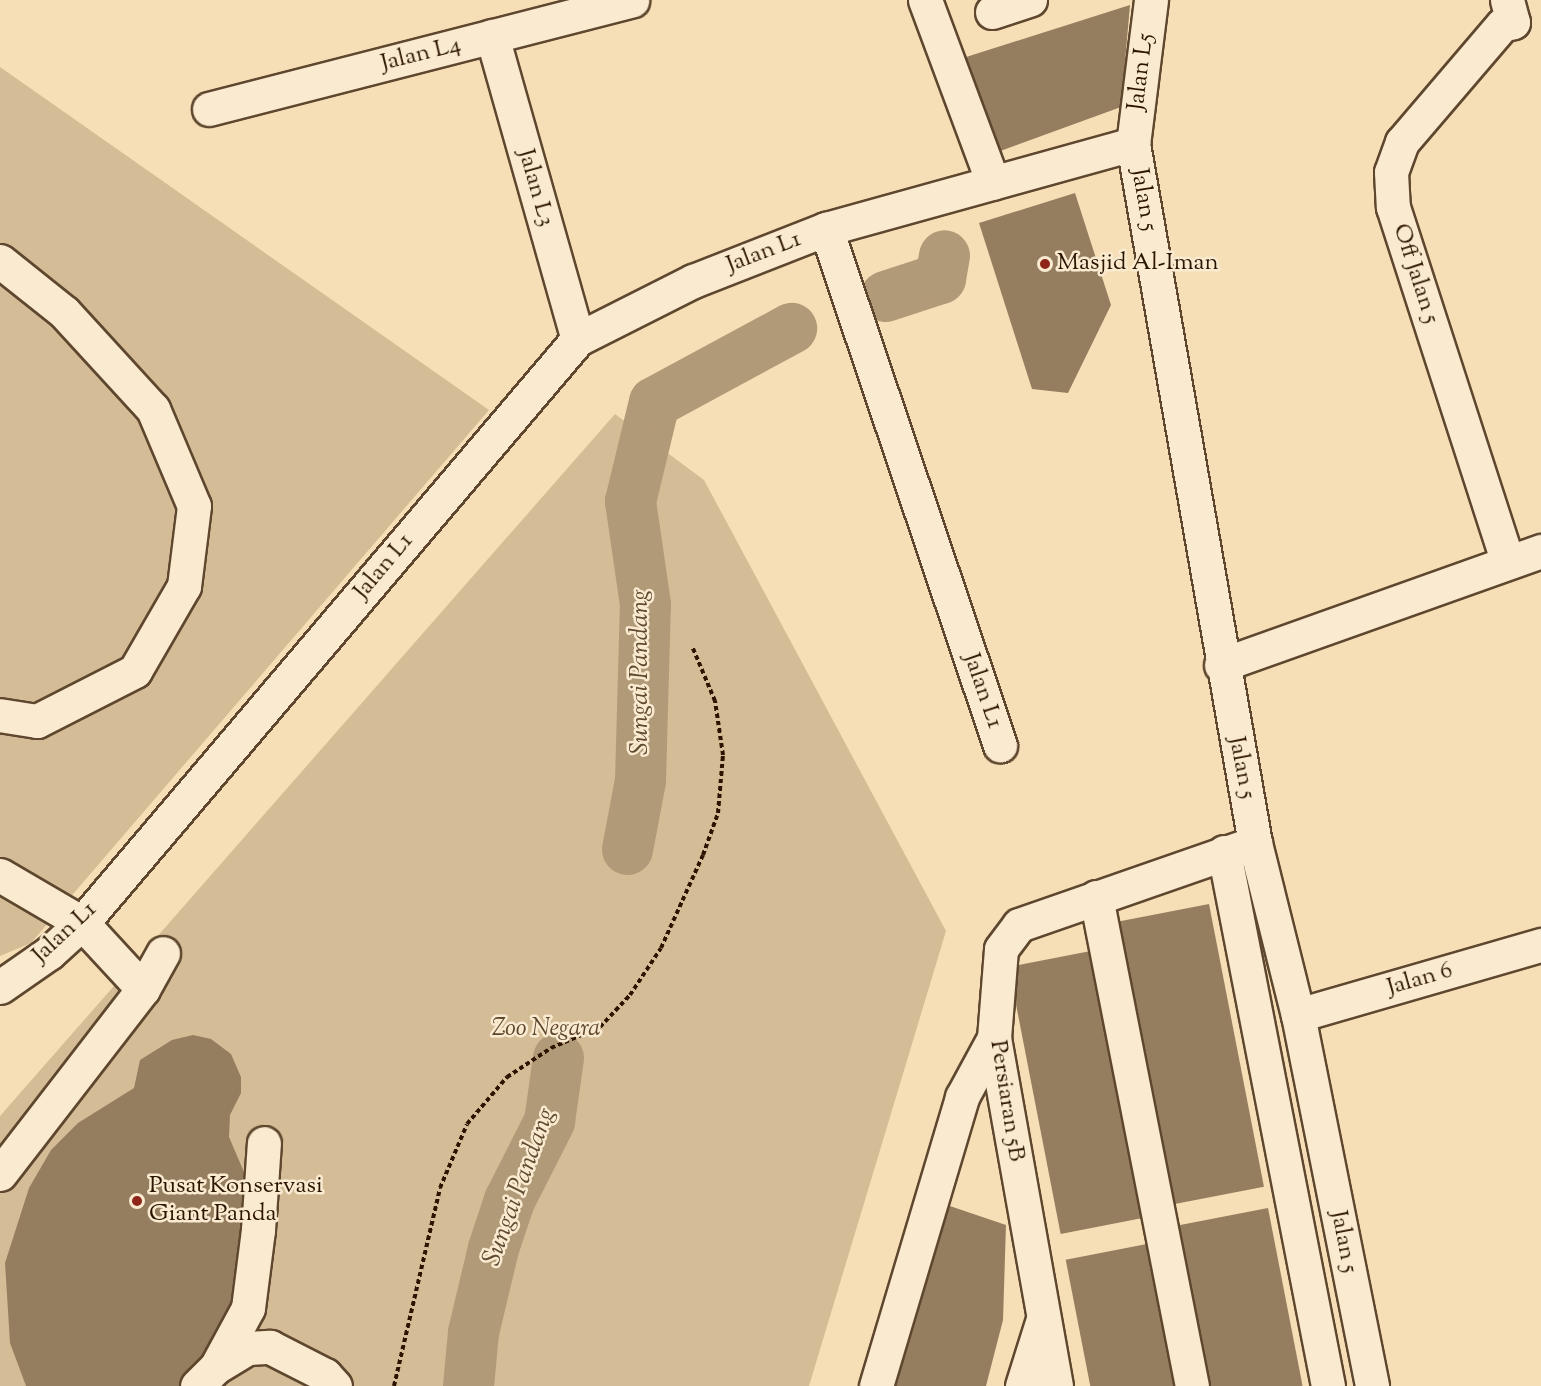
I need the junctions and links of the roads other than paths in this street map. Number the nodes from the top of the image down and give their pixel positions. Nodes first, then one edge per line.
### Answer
1 (632, 0) edge
2 (925, 0) edge
3 (1030, 0) edge
4 (1151, 0) edge
5 (1510, 11) edge
6 (992, 12) dead end
7 (492, 36) junction
8 (209, 109) dead end
9 (1133, 144) junction
10 (993, 183) junction
11 (826, 229) junction
12 (0, 261) edge
13 (578, 339) junction
14 (1541, 551) edge
15 (1508, 562) junction
16 (1221, 665) junction
17 (0, 715) edge
18 (1000, 745) dead end
19 (1255, 843) junction
20 (1224, 852) junction
21 (0, 875) edge
22 (1096, 897) junction
23 (82, 922) junction
24 (1541, 945) edge
25 (163, 952) dead end
26 (0, 987) edge
27 (142, 989) junction
28 (1298, 1015) junction
29 (994, 1038) junction
30 (264, 1143) dead end
31 (0, 1174) edge
32 (1043, 1319) junction
33 (207, 1377) edge
34 (335, 1386) edge
35 (876, 1386) edge
36 (1022, 1386) edge
37 (1056, 1386) edge
38 (1192, 1386) edge
39 (1328, 1386) edge
40 (1372, 1386) edge

1 - 7 street, Jalan L4
2 - 10 street
3 - 6 street
4 - 9 street, Jalan L5
5 - 15 street, Off Jalan 5
7 - 8 street, Jalan L4
7 - 13 street, Jalan L3
9 - 10 street, Jalan L1
9 - 16 street, Jalan 5
10 - 11 street, Jalan L1
11 - 13 street, Jalan L1
11 - 18 street, Jalan L1
12 - 17 street
13 - 23 street, Jalan L1
14 - 15 street
15 - 16 street
16 - 19 street, Jalan 5
19 - 20 street, Persiaran 5B
19 - 28 street, Jalan 5
20 - 22 street, Persiaran 5B
20 - 39 street, Jalan 5
21 - 23 street
22 - 29 street, Persiaran 5B
22 - 38 street
23 - 26 street, Jalan L1
23 - 27 street
24 - 28 street, Jalan 6
25 - 27 street
27 - 31 street
28 - 40 street, Jalan 5
29 - 32 street, Persiaran 5B
29 - 35 street
30 - 33 street
32 - 36 street
32 - 37 street, Persiaran 5B
33 - 34 street

